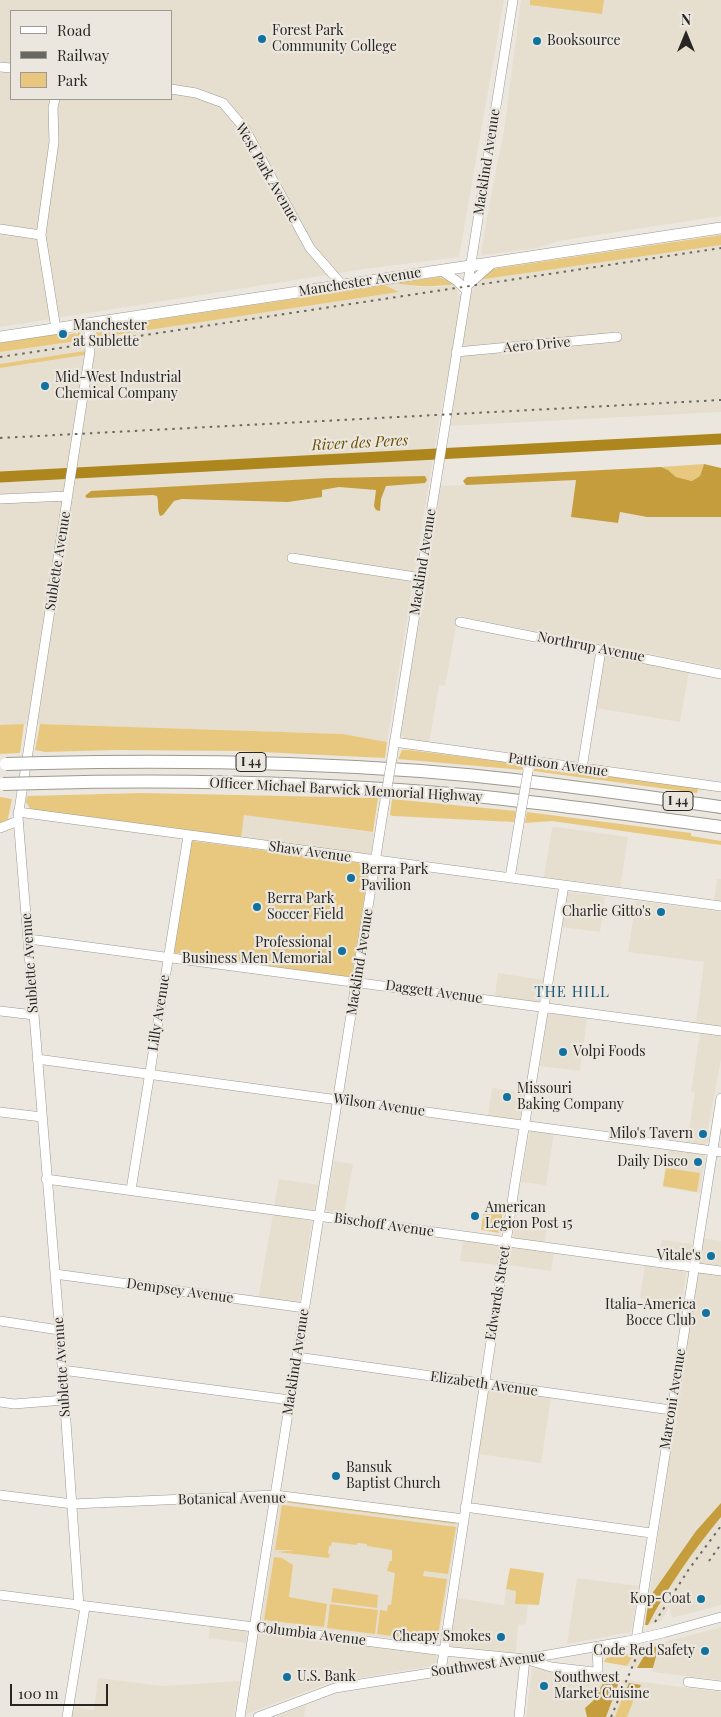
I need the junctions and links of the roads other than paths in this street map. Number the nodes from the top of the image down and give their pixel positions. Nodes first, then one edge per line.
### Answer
1 (513, 0) edge
2 (172, 90) edge
3 (54, 100) edge
4 (721, 228) edge
5 (0, 229) edge
6 (41, 235) junction
7 (495, 261) junction
8 (471, 265) junction
9 (440, 270) junction
10 (343, 286) junction
11 (467, 288) junction
12 (88, 324) junction
13 (56, 329) junction
14 (0, 337) edge
15 (617, 337) dead end
16 (456, 352) junction
17 (68, 492) junction
18 (0, 499) edge
19 (292, 558) dead end
20 (422, 578) junction
21 (460, 622) dead end
22 (601, 650) junction
23 (721, 674) edge
24 (394, 742) junction
25 (3, 764) edge
26 (529, 766) junction
27 (582, 768) junction
28 (2, 784) edge
29 (721, 787) edge
30 (721, 807) edge
31 (18, 816) junction
32 (721, 827) edge
33 (0, 828) edge
34 (188, 836) junction
35 (376, 861) junction
36 (510, 878) junction
37 (564, 885) junction
38 (721, 906) edge
39 (29, 939) junction
40 (168, 957) junction
41 (356, 982) junction
42 (544, 1007) junction
43 (0, 1011) edge
44 (34, 1015) junction
45 (721, 1031) edge
46 (37, 1059) junction
47 (149, 1074) junction
48 (721, 1098) edge
49 (338, 1100) junction
50 (0, 1112) edge
51 (42, 1117) junction
52 (524, 1125) junction
53 (717, 1151) edge
54 (46, 1179) junction
55 (131, 1190) junction
56 (319, 1216) junction
57 (506, 1242) junction
58 (695, 1268) junction
59 (721, 1271) edge
60 (55, 1274) junction
61 (305, 1308) junction
62 (0, 1321) edge
63 (59, 1330) junction
64 (297, 1357) junction
65 (62, 1370) junction
66 (485, 1384) junction
67 (64, 1400) junction
68 (290, 1400) junction
69 (0, 1402) edge
70 (670, 1410) junction
71 (0, 1495) edge
72 (275, 1495) junction
73 (73, 1504) junction
74 (465, 1508) junction
75 (464, 1519) junction
76 (652, 1533) junction
77 (0, 1596) edge
78 (82, 1606) junction
79 (721, 1617) edge
80 (254, 1627) junction
81 (632, 1640) junction
82 (597, 1647) junction
83 (444, 1651) junction
84 (525, 1659) junction
85 (441, 1671) junction
86 (688, 1682) dead end
87 (721, 1686) edge
88 (67, 1717) edge
89 (240, 1717) edge
90 (258, 1717) edge
91 (519, 1717) edge

1 - 8 street, Macklind Avenue
2 - 10 street, West Park Avenue
3 - 6 street
4 - 7 main road, Manchester Avenue
5 - 6 street
6 - 13 street
7 - 8 main road, Manchester Avenue
7 - 11 street
8 - 9 main road, Manchester Avenue
8 - 11 street, Macklind Avenue
9 - 10 main road, Manchester Avenue
9 - 11 street
10 - 12 main road, Manchester Avenue
11 - 16 street, Macklind Avenue
12 - 13 main road, Manchester Avenue
12 - 17 street, Sublette Avenue
13 - 14 main road, Manchester Avenue
15 - 16 street, Aero Drive
16 - 20 street, Macklind Avenue
17 - 18 street
17 - 31 street, Sublette Avenue
19 - 20 street
20 - 24 street, Macklind Avenue
21 - 22 street, Northrup Avenue
22 - 23 street, Northrup Avenue
22 - 27 street
24 - 26 street, Pattison Avenue
24 - 35 street, Macklind Avenue, bridge
25 - 30 highway, Officer Michael Barwick Memorial Highway / I 44, bridge
26 - 27 street, Pattison Avenue
26 - 36 street, bridge
27 - 29 street, Pattison Avenue
28 - 32 highway, Officer Michael Barwick Memorial Highway / I 44, bridge
31 - 33 street
31 - 34 street, Shaw Avenue
31 - 39 street, Sublette Avenue
34 - 35 street, Shaw Avenue
34 - 40 street, Lilly Avenue
35 - 36 street, Shaw Avenue
35 - 41 street, Macklind Avenue
36 - 37 street, Shaw Avenue
37 - 38 street, Shaw Avenue
37 - 42 street, Edwards Street
39 - 40 street, Daggett Avenue
39 - 44 street, Sublette Avenue
40 - 41 street, Daggett Avenue
40 - 47 street, Lilly Avenue
41 - 42 street, Daggett Avenue
41 - 49 street, Macklind Avenue
42 - 45 street, Daggett Avenue
42 - 52 street, Edwards Street
43 - 44 street
44 - 46 street, Sublette Avenue
46 - 47 street, Wilson Avenue
46 - 51 street, Sublette Avenue
47 - 49 street, Wilson Avenue
47 - 55 street, Lilly Avenue
48 - 53 street, Marconi Avenue
49 - 52 street, Wilson Avenue
49 - 56 street, Macklind Avenue
50 - 51 street
51 - 54 street, Sublette Avenue
52 - 53 street, Wilson Avenue
52 - 57 street, Edwards Street
53 - 58 street, Marconi Avenue
54 - 55 street, Bischoff Avenue
54 - 60 street, Sublette Avenue
55 - 56 street, Bischoff Avenue
56 - 57 street, Bischoff Avenue
56 - 61 street, Macklind Avenue
57 - 58 street, Bischoff Avenue
57 - 66 street, Edwards Street
58 - 59 street, Bischoff Avenue
58 - 70 street, Marconi Avenue
60 - 61 street, Dempsey Avenue
60 - 63 street, Sublette Avenue
61 - 64 street, Macklind Avenue
62 - 63 street
63 - 65 street, Sublette Avenue
64 - 66 street, Elizabeth Avenue
64 - 68 street, Macklind Avenue
65 - 67 street, Sublette Avenue
65 - 68 street
66 - 70 street, Elizabeth Avenue
66 - 74 street, Edwards Street
67 - 69 street
67 - 73 street, Sublette Avenue
68 - 72 street, Macklind Avenue
70 - 76 street, Marconi Avenue
71 - 73 street, Botanical Avenue
72 - 73 street, Botanical Avenue
72 - 75 street, Botanical Avenue
72 - 80 street, Macklind Avenue
73 - 78 street, Sublette Avenue
74 - 75 street, Edwards Street
74 - 76 street
75 - 83 street, Edwards Street
76 - 81 street, Marconi Avenue
77 - 78 street, Columbia Avenue
78 - 80 street, Columbia Avenue
78 - 88 street, Sublette Avenue
79 - 81 street, Southwest Avenue, bridge
80 - 83 street, Columbia Avenue
80 - 89 street, Macklind Avenue
81 - 82 street, Southwest Avenue
82 - 84 street, Southwest Avenue
82 - 84 street, Columbia Avenue
83 - 84 street, Columbia Avenue
83 - 85 street, Edwards Street
84 - 85 street, Southwest Avenue
84 - 91 street
85 - 90 street, Southwest Avenue
86 - 87 street

